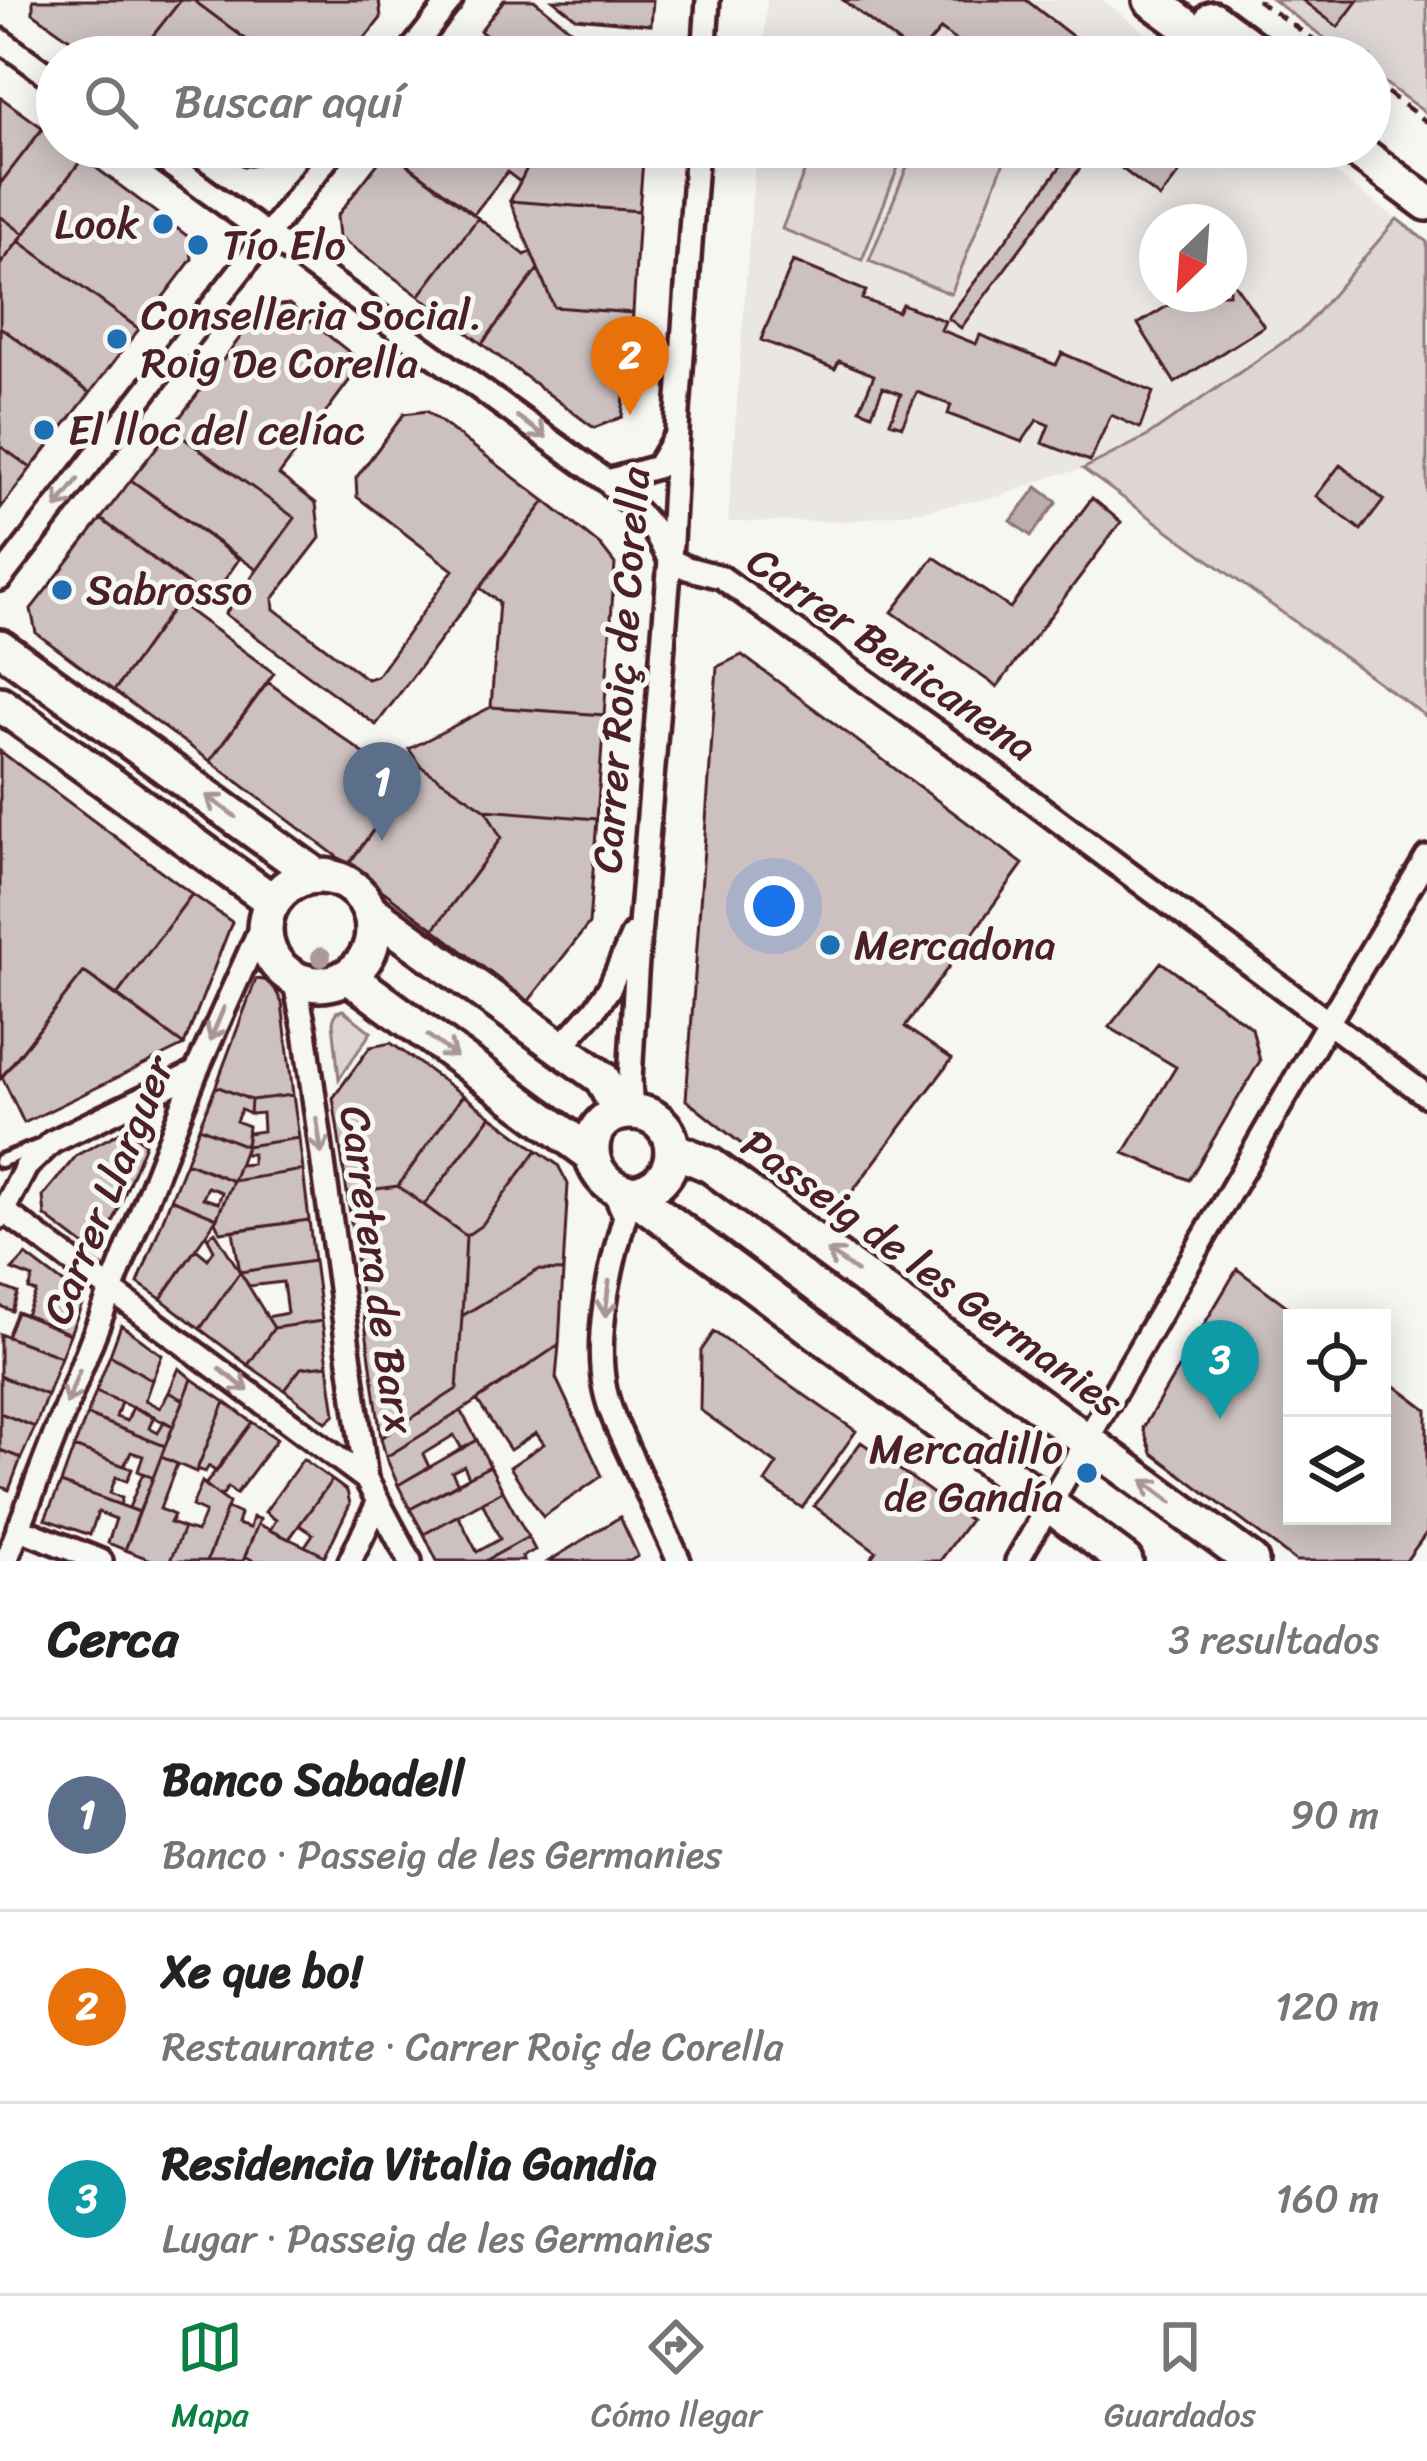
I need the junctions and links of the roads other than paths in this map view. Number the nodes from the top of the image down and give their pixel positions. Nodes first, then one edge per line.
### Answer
1 (451, 0) edge
2 (708, 0) edge
3 (1151, 0) edge
4 (1188, 0) edge
5 (423, 36) edge
6 (705, 36) edge
7 (1200, 36) edge
8 (1236, 36) edge
9 (0, 40) edge
10 (36, 67) edge
11 (1391, 151) edge
12 (175, 168) edge
13 (320, 168) edge
14 (696, 168) edge
15 (1381, 168) edge
16 (1427, 177) edge
17 (1427, 202) edge
18 (267, 236) junction
19 (677, 434) junction
20 (607, 481) junction
21 (670, 560) junction
22 (0, 579) edge
23 (0, 647) edge
24 (0, 704) edge
25 (1427, 856) edge
26 (315, 875) junction
27 (268, 909) junction
28 (371, 911) junction
29 (642, 911) junction
30 (348, 976) junction
31 (294, 979) junction
32 (1329, 1021) junction
33 (560, 1048) junction
34 (196, 1072) junction
35 (1427, 1096) edge
36 (626, 1113) junction
37 (52, 1142) junction
38 (672, 1149) junction
39 (592, 1154) junction
40 (0, 1161) edge
41 (621, 1190) junction
42 (1, 1212) edge
43 (110, 1288) junction
44 (1088, 1440) junction
45 (366, 1479) junction
46 (378, 1503) junction
47 (1050, 1503) junction
48 (18, 1528) junction
49 (6, 1561) edge
50 (101, 1561) edge
51 (350, 1561) edge
52 (410, 1561) edge
53 (679, 1561) edge
54 (1017, 1561) edge
55 (1125, 1561) edge
56 (1251, 1561) edge

1 - 5 street
2 - 6 street
3 - 7 street
4 - 8 street
9 - 10 street
11 - 16 street
12 - 18 street
13 - 18 street
14 - 19 street, Carrer Roiç de Corella
15 - 17 street
18 -> 20 street
18 -> 22 street
19 - 20 street
19 - 21 street, Carrer Roiç de Corella
20 - 21 street
21 - 29 street, Carrer Roiç de Corella
21 - 32 street, Carrer Benicanena
26 -> 23 street
24 - 27 street
25 - 32 street
26 - 27 street
26 - 28 street
27 - 31 street
27 -> 34 street, Carrer Llarguer
28 - 30 street
28 - 33 street, Passeig de les Germanies
29 - 33 street, Carrer Roiç de Corella
29 - 36 street, Carrer Roiç de Corella
30 - 31 street
30 -> 39 street
31 -> 45 street, Carretera de Barx
32 - 35 street, Carrer Benicanena
32 - 44 street
33 - 36 street, Passeig de les Germanies
34 - 37 street
34 - 43 street, Carrer Llarguer
36 - 38 street, Passeig de les Germanies
36 - 39 street
37 - 40 lane
37 - 42 street
38 - 41 street, Passeig de les Germanies
44 -> 38 street, Passeig de les Germanies
39 - 41 street
41 - 47 street
41 -> 53 street
42 - 43 street
43 -> 45 street
43 -> 48 street, Carrer Llarguer
44 - 47 street
56 -> 44 street, Passeig de les Germanies
45 - 46 street, Carretera de Barx
46 - 51 street
46 - 52 street, Carretera de Barx
47 - 54 street
47 - 55 street
48 - 49 street, Carrer Llarguer
48 - 50 street

